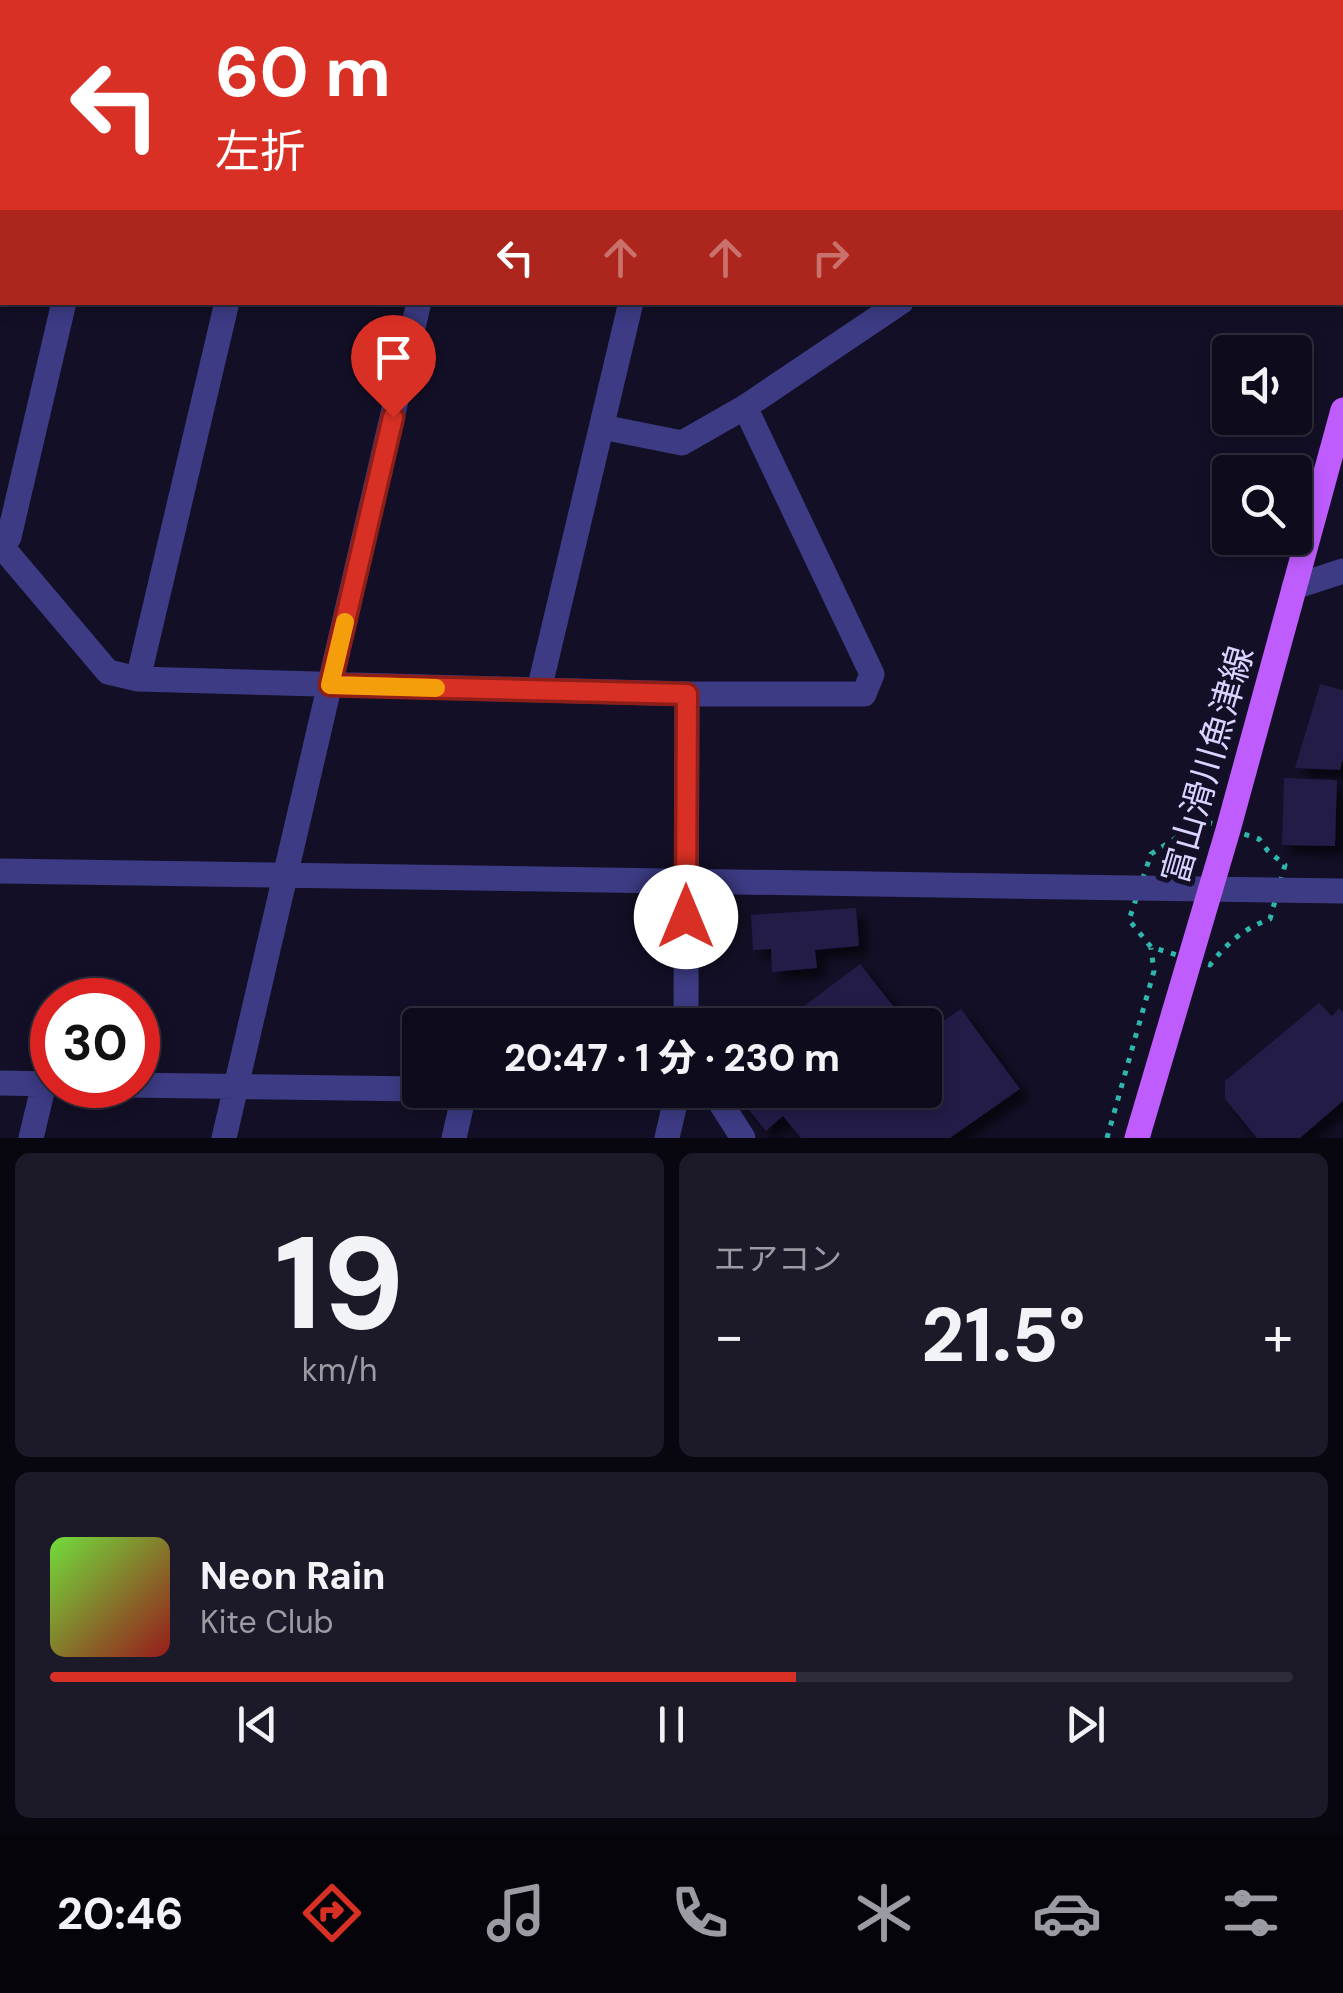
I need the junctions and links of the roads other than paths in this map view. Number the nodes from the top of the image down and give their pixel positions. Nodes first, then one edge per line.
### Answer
1 (63, 305) edge
2 (227, 305) edge
3 (419, 305) edge
4 (630, 305) edge
5 (897, 305) edge
6 (745, 407) junction
7 (1343, 410) edge
8 (602, 428) junction
9 (2, 550) edge
10 (1343, 571) edge
11 (1294, 587) junction
12 (138, 679) junction
13 (330, 685) junction
14 (540, 690) junction
15 (687, 694) junction
16 (0, 871) edge
17 (286, 873) junction
18 (686, 880) junction
19 (1211, 888) junction
20 (1343, 891) edge
21 (686, 1008) edge
22 (0, 1084) edge
23 (30, 1084) edge
24 (160, 1085) edge
25 (236, 1086) junction
26 (402, 1090) edge
27 (40, 1108) edge
28 (458, 1108) edge
29 (674, 1108) edge
30 (723, 1108) edge
31 (31, 1138) edge
32 (224, 1138) edge
33 (454, 1138) edge
34 (667, 1138) edge
35 (743, 1138) edge
36 (1136, 1138) edge

1 - 9 street
2 - 12 street
3 - 13 street
4 - 8 street
5 - 6 street
6 - 8 street
6 - 15 street
7 - 11 main road, 富山滑川魚津線
8 - 14 street
9 - 12 street
10 - 11 street
11 - 19 main road, 富山滑川魚津線
12 - 13 street
13 - 14 street
13 - 17 street
14 - 15 street
15 - 18 street
16 - 17 street
17 - 18 street
17 - 25 street
18 - 19 street
18 - 21 street
19 - 20 street
19 - 36 main road, 富山滑川魚津線
22 - 23 street
24 - 25 street
25 - 26 street
25 - 32 street
27 - 31 street
28 - 33 street
29 - 34 street
30 - 35 street

